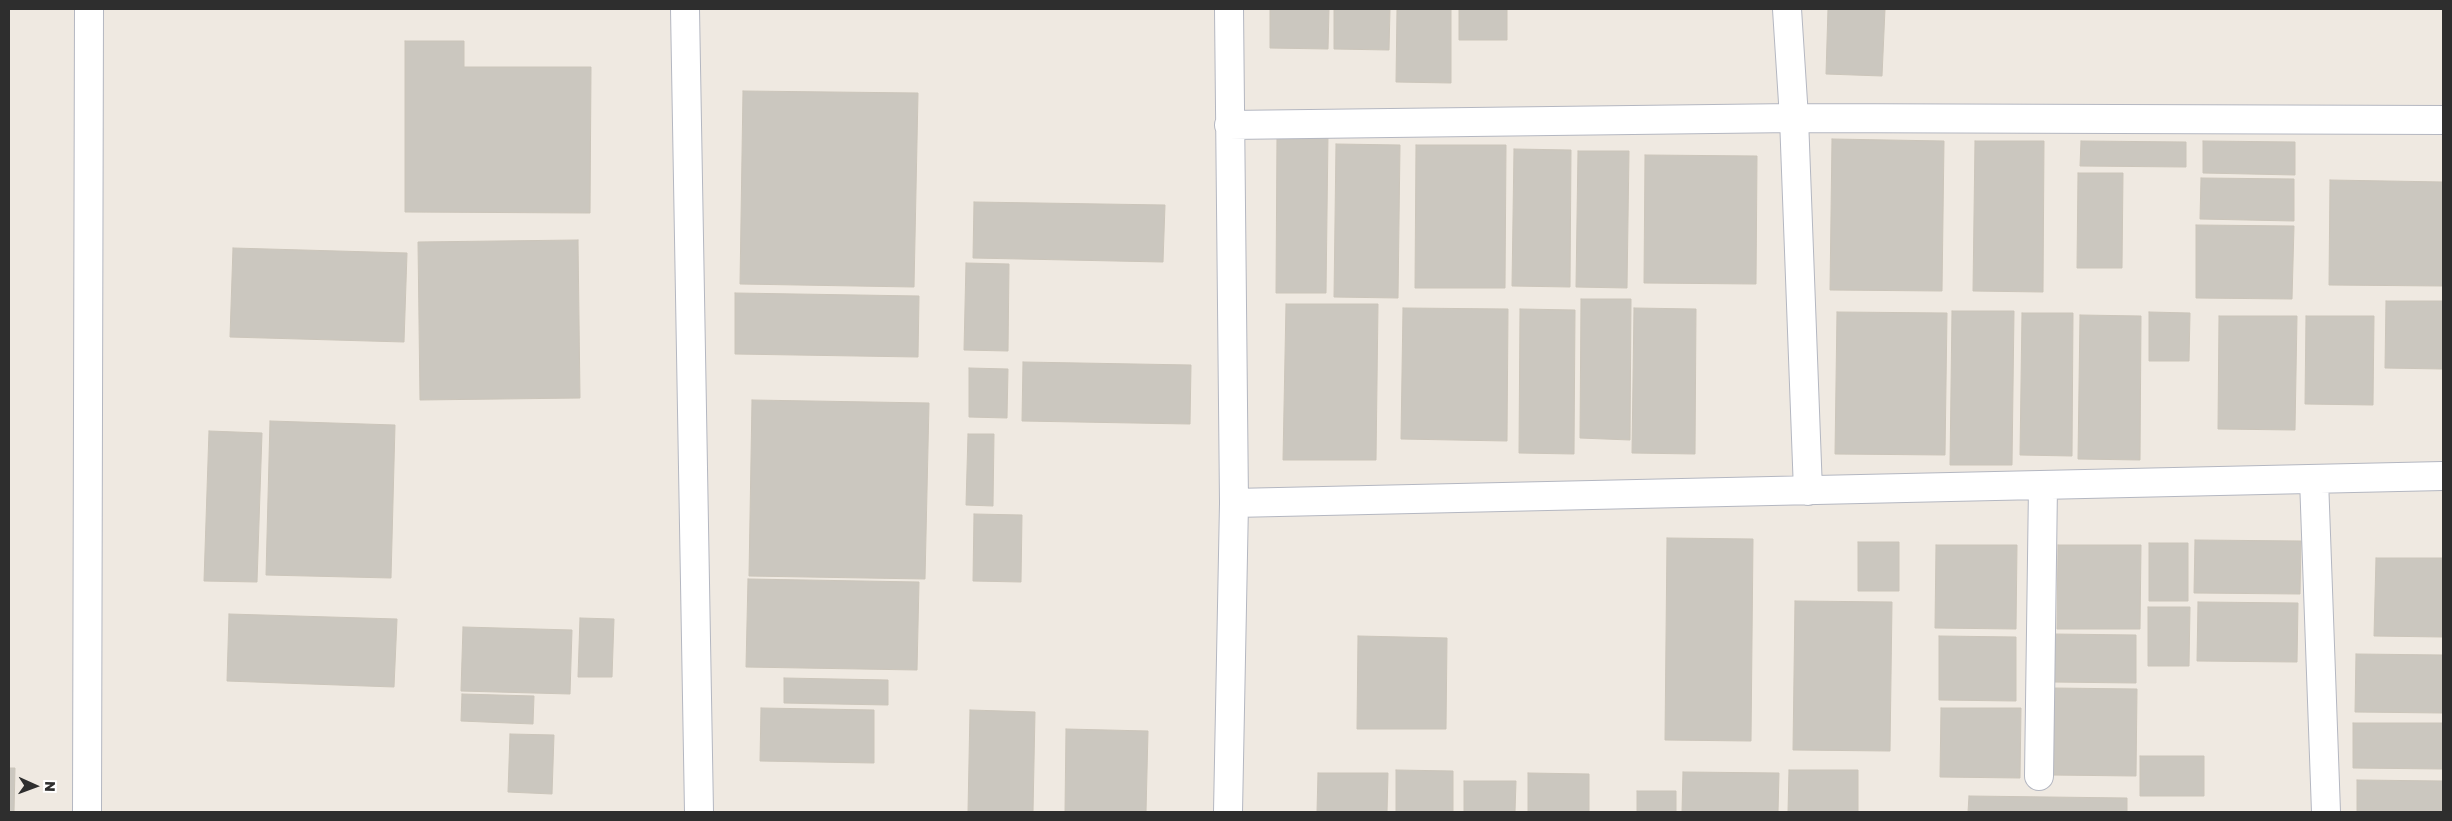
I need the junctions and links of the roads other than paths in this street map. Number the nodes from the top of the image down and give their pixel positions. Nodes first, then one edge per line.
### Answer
1 (89, 9) edge
2 (685, 9) edge
3 (1230, 9) edge
4 (1787, 9) edge
5 (1794, 118) junction
6 (2443, 120) edge
7 (1229, 126) junction
8 (2443, 476) edge
9 (2314, 479) junction
10 (2043, 486) junction
11 (1808, 491) junction
12 (1234, 503) junction
13 (2039, 776) dead end
14 (87, 812) edge
15 (699, 812) edge
16 (1228, 812) edge
17 (2326, 812) edge

1 - 14 street
2 - 15 street
3 - 7 street
4 - 5 street
5 - 6 street
5 - 7 street
5 - 11 street
7 - 12 street
8 - 9 street
9 - 10 street
9 - 17 street
10 - 11 street
10 - 13 street
11 - 12 street
12 - 16 street

